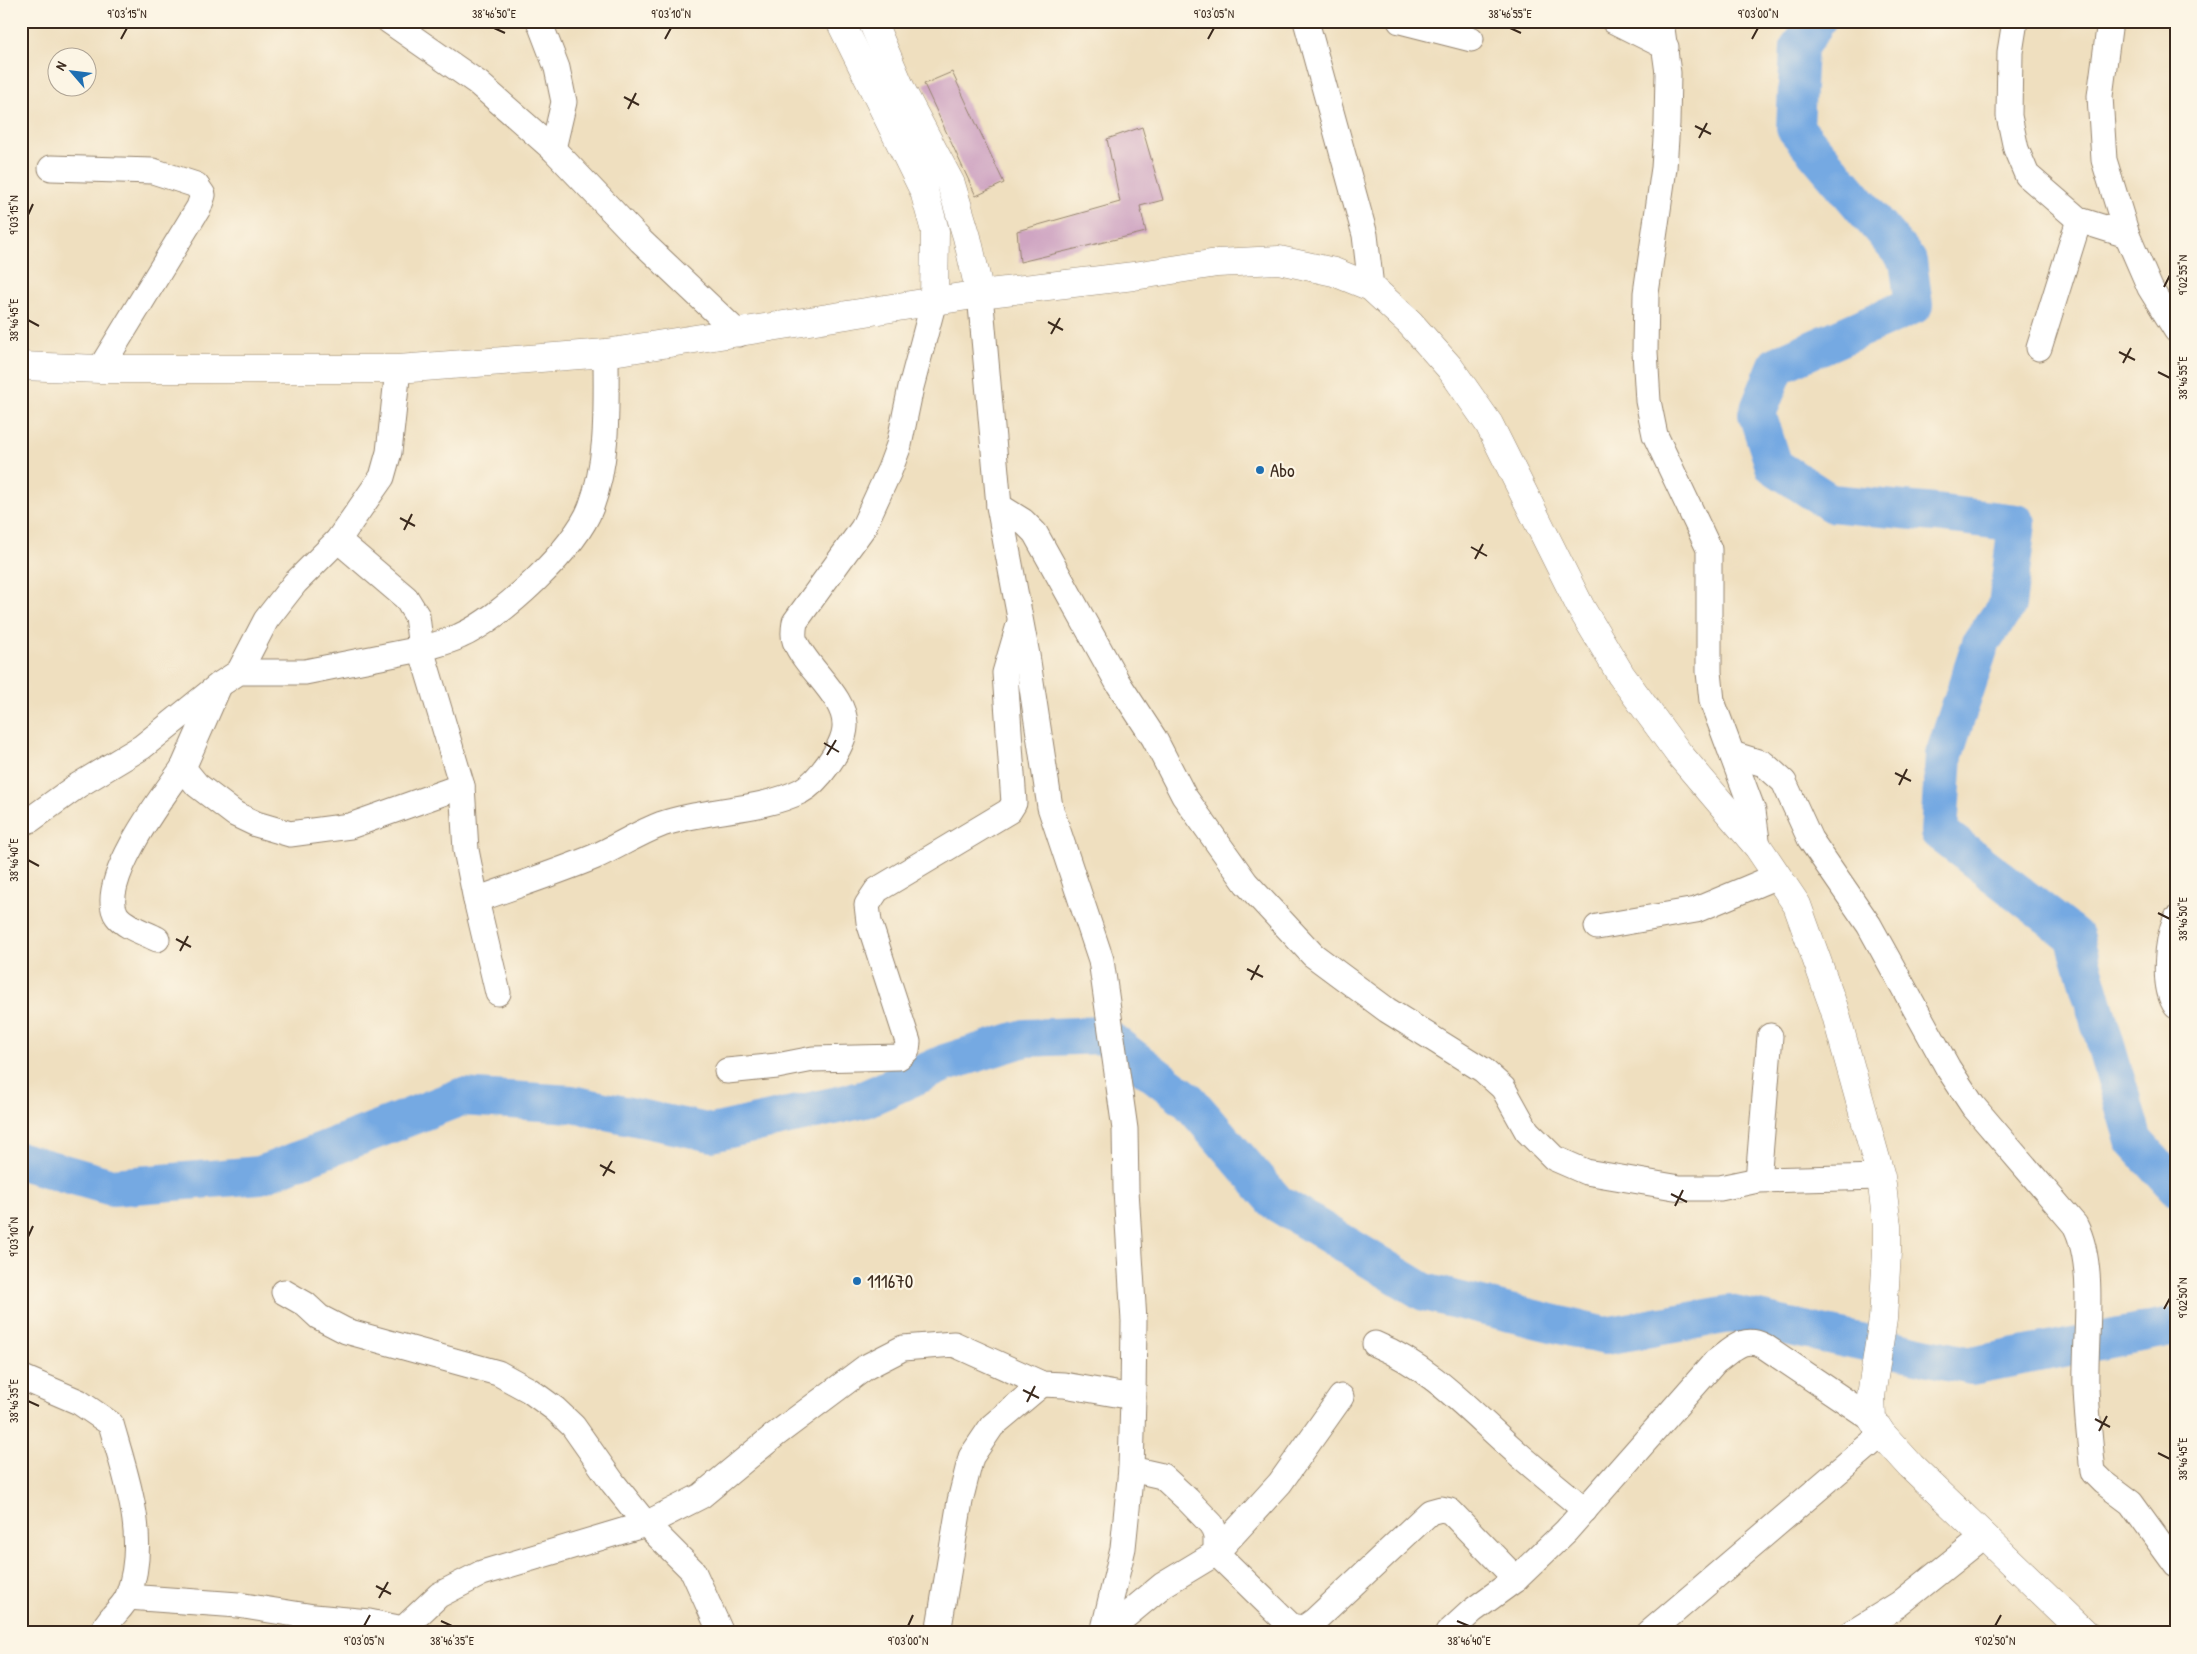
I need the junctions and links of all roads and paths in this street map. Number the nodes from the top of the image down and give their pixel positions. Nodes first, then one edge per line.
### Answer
1 (389, 21) edge
2 (539, 21) edge
3 (840, 21) edge
4 (872, 21) edge
5 (1306, 21) edge
6 (1400, 21) edge
7 (1614, 21) edge
8 (1661, 21) edge
9 (2015, 21) edge
10 (2110, 21) edge
11 (1471, 39) dead end
12 (1666, 47) junction
13 (553, 149) junction
14 (51, 168) dead end
15 (2079, 220) junction
16 (2127, 235) junction
17 (1372, 287) junction
18 (980, 294) junction
19 (934, 301) junction
20 (2176, 330) edge
21 (739, 334) junction
22 (2039, 348) dead end
23 (606, 354) junction
24 (21, 366) edge
25 (100, 369) junction
26 (398, 369) junction
27 (999, 506) junction
28 (338, 540) junction
29 (1021, 620) junction
30 (421, 649) junction
31 (229, 678) junction
32 (1732, 754) junction
33 (183, 768) junction
34 (462, 786) junction
35 (21, 823) edge
36 (1758, 847) junction
37 (1777, 876) junction
38 (476, 900) junction
39 (2176, 919) edge
40 (1597, 926) dead end
41 (157, 938) dead end
42 (498, 993) dead end
43 (2176, 1006) edge
44 (1770, 1036) dead end
45 (727, 1071) dead end
46 (1881, 1177) junction
47 (1758, 1180) junction
48 (284, 1292) dead end
49 (1375, 1344) dead end
50 (21, 1377) edge
51 (1042, 1384) junction
52 (1341, 1397) dead end
53 (1133, 1398) junction
54 (1877, 1427) junction
55 (1131, 1469) junction
56 (1585, 1510) junction
57 (646, 1524) junction
58 (1983, 1537) junction
59 (1216, 1553) junction
60 (2176, 1565) edge
61 (1516, 1579) junction
62 (128, 1598) junction
63 (404, 1632) edge
64 (102, 1633) edge
65 (722, 1633) edge
66 (938, 1633) edge
67 (1104, 1633) edge
68 (1448, 1633) edge
69 (1650, 1633) edge
70 (1852, 1633) edge
71 (2085, 1633) edge

1 - 13 street
2 - 13 street
3 - 19 main road
4 - 18 main road
5 - 17 street
6 - 11 street
7 - 12 street
8 - 12 street
9 - 15 street
10 - 16 street
12 - 32 street
13 - 21 street
14 - 25 street
15 - 16 street
15 - 22 street
16 - 20 street
17 - 18 main road
17 - 36 main road
18 - 19 main road
18 - 27 street
19 - 21 main road
19 - 38 street
21 - 23 main road
23 - 26 main road
23 - 30 street
24 - 25 main road
25 - 26 main road
26 - 28 street
27 - 29 street
27 - 47 street
28 - 30 street
28 - 31 street
29 - 45 street
29 - 53 street
30 - 31 street
30 - 34 street
31 - 33 street
31 - 35 street
32 - 36 street
32 - 60 street
33 - 34 street
33 - 41 street
34 - 38 street
36 - 37 main road
37 - 40 street
37 - 46 main road
38 - 42 street
39 - 43 street
44 - 47 street
46 - 47 street
46 - 54 main road
48 - 57 street
49 - 56 street
50 - 62 street
51 - 53 street
51 - 57 street
51 - 66 street
52 - 59 street
53 - 55 street
54 - 56 street
54 - 58 main road
54 - 69 street
55 - 59 street
55 - 67 street
56 - 61 street
57 - 63 street
57 - 65 street
58 - 70 street
58 - 71 main road
59 - 61 street
59 - 67 street
61 - 68 street
62 - 63 street
62 - 64 street

